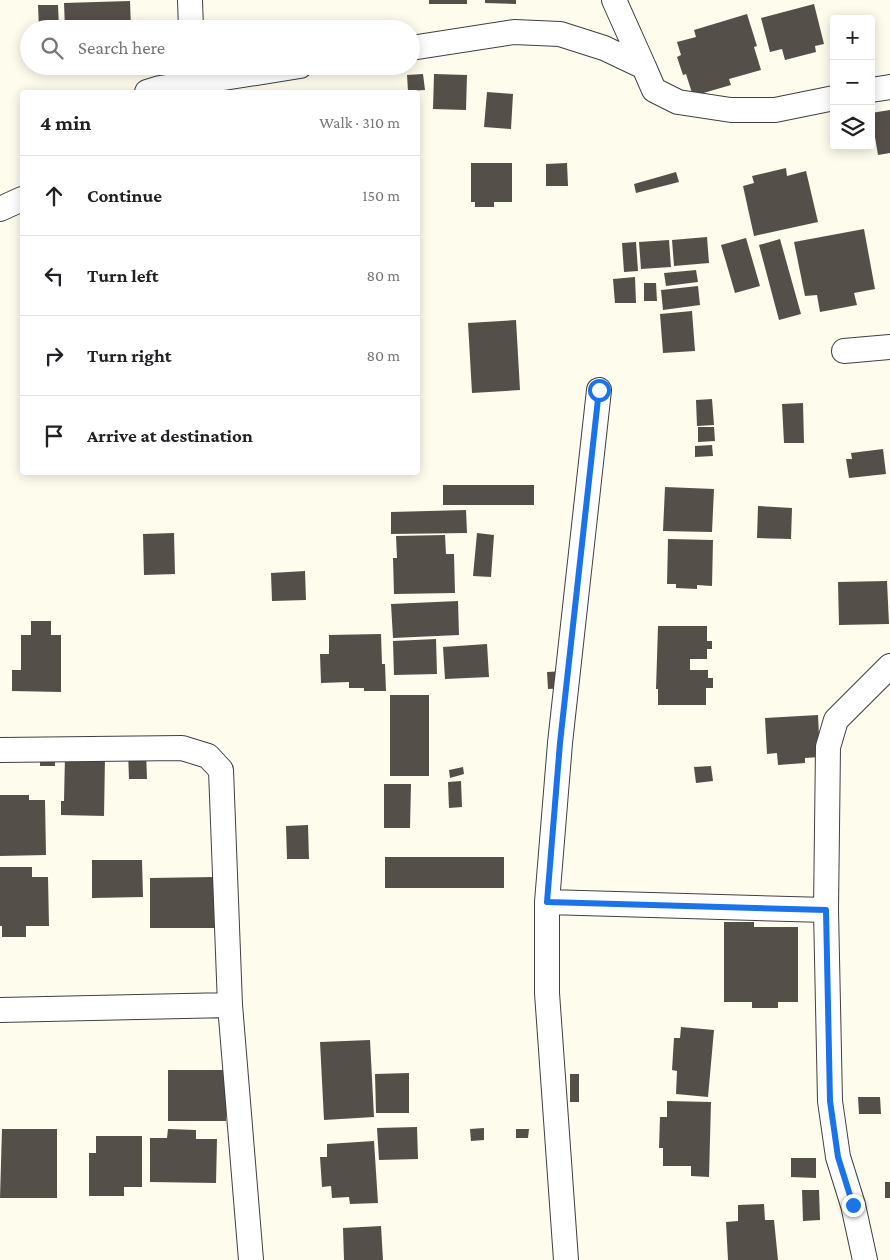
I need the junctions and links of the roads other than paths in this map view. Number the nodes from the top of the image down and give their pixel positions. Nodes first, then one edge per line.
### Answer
1 (190, 0) edge
2 (614, 0) edge
3 (191, 20) edge
4 (420, 47) edge
5 (644, 67) junction
6 (194, 75) edge
7 (890, 87) edge
8 (875, 89) edge
9 (154, 90) edge
10 (830, 99) edge
11 (20, 200) edge
12 (0, 209) edge
13 (890, 347) edge
14 (844, 351) dead end
15 (599, 390) dead end
16 (890, 666) edge
17 (0, 750) edge
18 (547, 902) junction
19 (826, 910) junction
20 (230, 1005) junction
21 (0, 1010) edge
22 (251, 1260) edge
23 (566, 1260) edge
24 (865, 1260) edge

1 - 3 street
2 - 5 street
4 - 5 street
5 - 10 street
6 - 9 street
7 - 8 street
11 - 12 street
13 - 14 street
15 - 18 street
16 - 19 street
17 - 20 street
18 - 19 street
18 - 23 street
19 - 24 street
20 - 21 street
20 - 22 street

